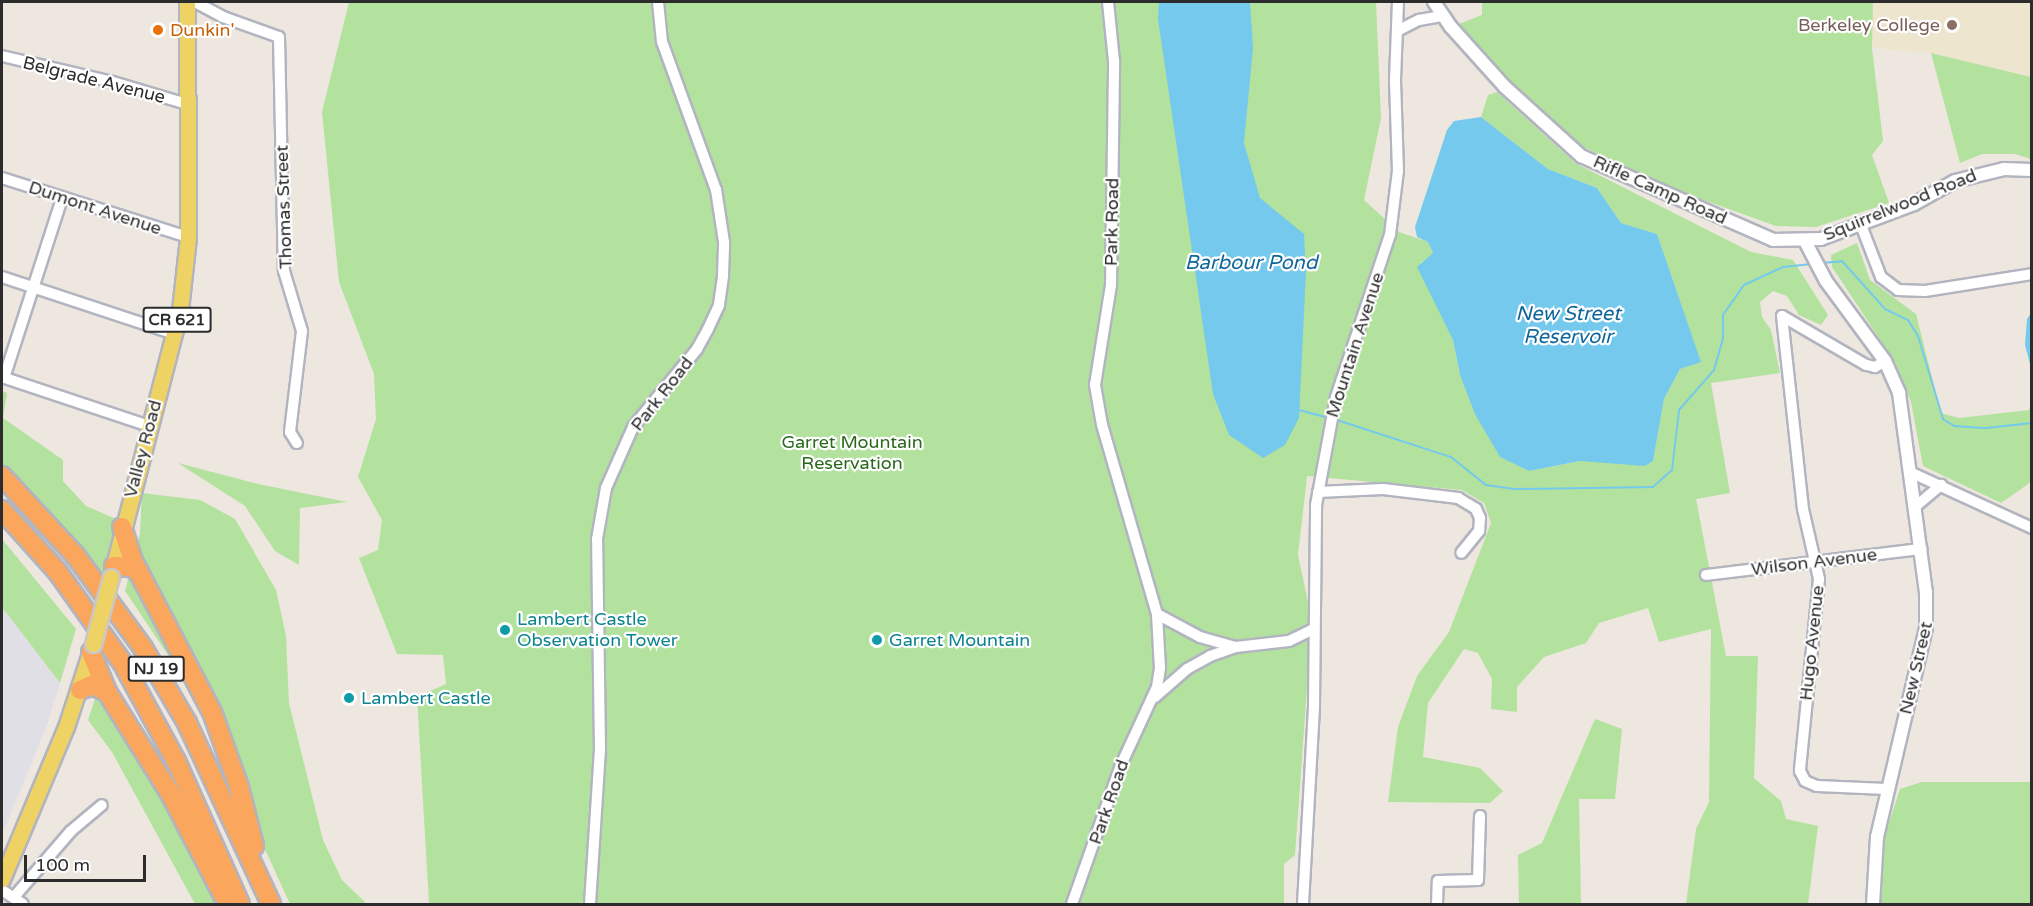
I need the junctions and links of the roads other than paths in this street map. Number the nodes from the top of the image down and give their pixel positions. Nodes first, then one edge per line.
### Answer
1 (187, 2) edge
2 (195, 2) edge
3 (658, 2) edge
4 (1108, 2) edge
5 (1398, 2) edge
6 (1434, 2) edge
7 (1442, 15) junction
8 (1397, 31) junction
9 (2, 57) edge
10 (187, 104) junction
11 (2031, 170) edge
12 (2, 178) edge
13 (62, 198) junction
14 (1861, 225) junction
15 (188, 237) junction
16 (1805, 241) junction
17 (2031, 274) edge
18 (2, 277) edge
19 (33, 287) junction
20 (174, 334) junction
21 (1885, 361) junction
22 (3, 377) edge
23 (149, 426) junction
24 (297, 444) dead end
25 (1912, 473) junction
26 (2, 476) edge
27 (1941, 485) junction
28 (1318, 492) junction
29 (1916, 506) junction
30 (2, 510) edge
31 (122, 527) junction
32 (2031, 528) edge
33 (1921, 549) junction
34 (1461, 553) dead end
35 (1815, 562) junction
36 (112, 572) junction
37 (140, 572) junction
38 (1706, 575) dead end
39 (1157, 614) junction
40 (1314, 628) junction
41 (1236, 647) junction
42 (92, 648) junction
43 (80, 690) junction
44 (107, 692) junction
45 (1150, 701) junction
46 (1887, 789) junction
47 (102, 805) dead end
48 (1480, 816) dead end
49 (2, 879) edge
50 (2, 890) edge
51 (14, 897) junction
52 (268, 898) edge
53 (23, 904) edge
54 (228, 904) edge
55 (240, 904) edge
56 (590, 904) edge
57 (1072, 904) edge
58 (1303, 904) edge
59 (1437, 904) edge
60 (1873, 904) edge

1 - 10 main road, Valley Road / CR 621
2 - 24 street, Thomas Street
3 - 56 street, Park Road
4 - 39 street, Park Road
5 - 8 street, Mountain Avenue
6 - 7 street, Rifle Camp Road
7 - 8 street
7 - 16 street, Rifle Camp Road
8 - 28 street, Mountain Avenue
9 - 10 street, Belgrade Avenue
10 - 15 main road, Valley Road / CR 621
11 - 14 street, Squirrelwood Road
12 - 13 street, Dumont Avenue
13 - 15 street, Dumont Avenue
13 - 19 street
14 - 16 street, Squirrelwood Road
14 - 17 street
15 - 20 main road, Valley Road / CR 621
16 - 21 street
18 - 19 street
19 - 20 street
19 - 22 street
20 - 23 main road, Valley Road / CR 621
21 - 25 street, New Street
21 - 35 street, Hugo Avenue
22 - 23 street
23 - 31 main road, Valley Road / CR 621
25 - 27 street
25 - 29 street, New Street
26 - 52 highway, NJ 19
27 - 29 street
27 - 32 street
28 - 34 street
28 - 40 street, Mountain Avenue
29 - 33 street, New Street
30 - 55 highway, NJ 19
31 - 36 main road, Valley Road / CR 621
31 - 37 highway
33 - 35 street, Wilson Avenue
33 - 46 street, New Street
35 - 38 street, Wilson Avenue
35 - 46 street, Hugo Avenue
36 - 37 highway
36 - 42 main road, Valley Road / CR 621, bridge
37 - 52 highway
39 - 41 street, Park Road
39 - 45 street, Park Road
40 - 41 street, Park Road
40 - 58 street, Mountain Avenue
41 - 45 street, Park Road
42 - 43 main road, Valley Road / CR 621
42 - 44 highway
43 - 44 highway
43 - 49 main road, Valley Road / CR 621
44 - 54 highway
45 - 57 street, Park Road
46 - 60 street, New Street
47 - 51 street
48 - 59 street
50 - 51 street
51 - 53 street

